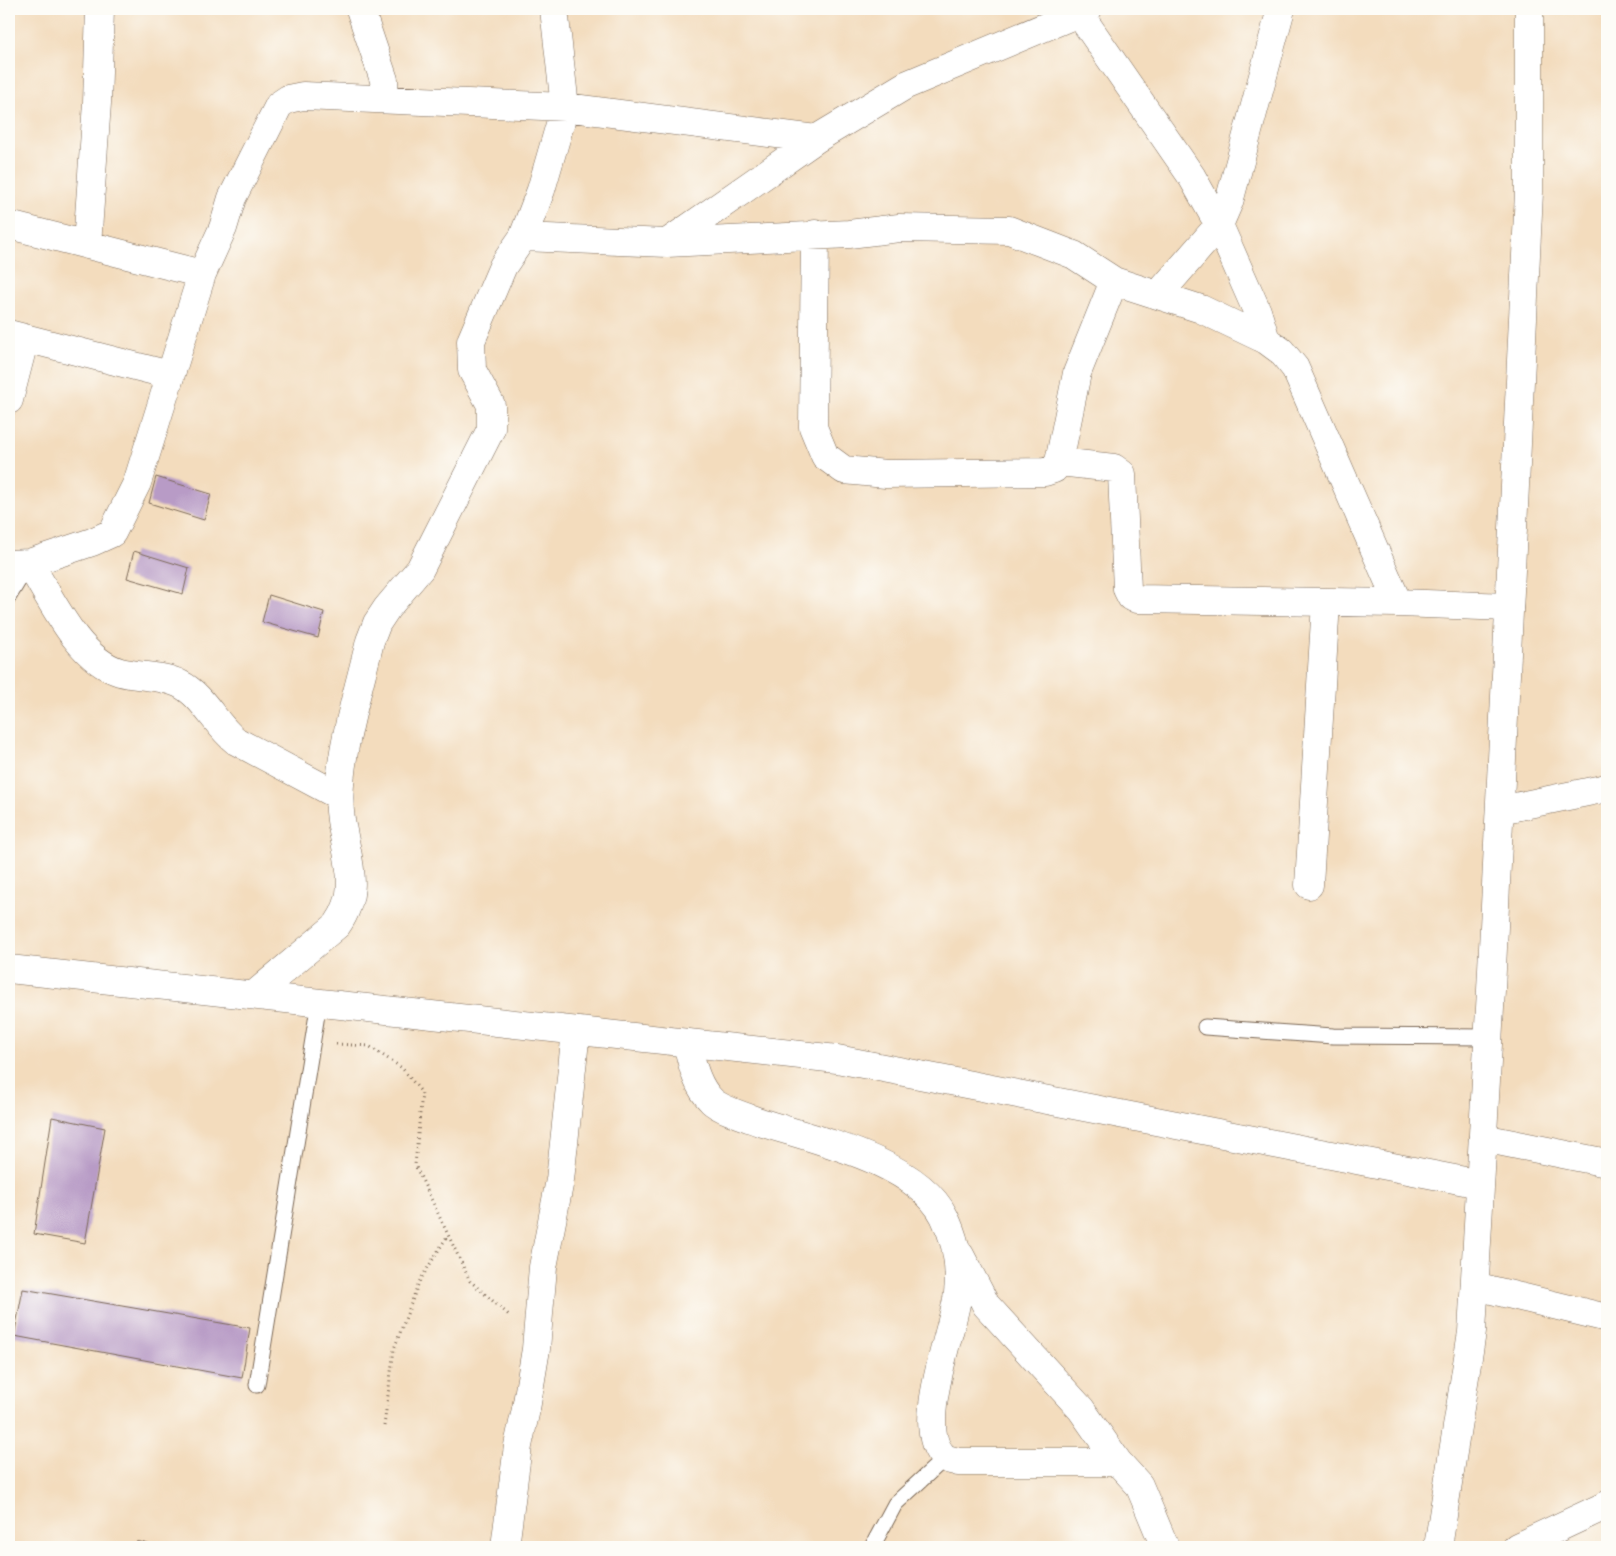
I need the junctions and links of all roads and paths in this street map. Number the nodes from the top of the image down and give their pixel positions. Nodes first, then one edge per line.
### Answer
1 (100, 9) edge
2 (360, 9) edge
3 (554, 9) edge
4 (1280, 9) edge
5 (1529, 9) edge
6 (1080, 10) edge
7 (386, 98) junction
8 (564, 107) junction
9 (816, 139) junction
10 (9, 224) edge
11 (1218, 225) junction
12 (815, 234) junction
13 (523, 237) junction
14 (667, 244) junction
15 (87, 245) junction
16 (202, 274) junction
17 (1114, 281) junction
18 (1158, 295) junction
19 (17, 336) edge
20 (1266, 340) junction
21 (170, 375) junction
22 (9, 400) edge
23 (1059, 462) junction
24 (19, 564) edge
25 (9, 596) edge
26 (1326, 602) junction
27 (1398, 603) junction
28 (1510, 607) junction
29 (1607, 788) edge
30 (339, 796) junction
31 (1500, 810) junction
32 (1309, 885) dead end
33 (9, 968) edge
34 (254, 996) junction
35 (319, 1002) junction
36 (1204, 1027) dead end
37 (576, 1031) junction
38 (1489, 1037) junction
39 (687, 1043) junction
40 (1483, 1138) junction
41 (1607, 1163) edge
42 (1480, 1184) junction
43 (448, 1234) junction
44 (958, 1251) junction
45 (1475, 1286) junction
46 (1607, 1318) edge
47 (536, 1338) junction
48 (257, 1385) dead end
49 (384, 1426) dead end
50 (944, 1458) junction
51 (1118, 1462) junction
52 (1607, 1505) edge
53 (505, 1547) edge
54 (872, 1547) edge
55 (1165, 1547) edge
56 (1438, 1547) edge
57 (1518, 1547) edge

1 - 15 street
2 - 7 street
3 - 8 street
4 - 11 street
5 - 28 street
6 - 9 street
6 - 11 street
7 - 8 street
7 - 16 street
8 - 9 street
8 - 13 street
9 - 14 street
10 - 15 street
11 - 18 street
11 - 20 street
12 - 14 street
12 - 17 street
12 - 23 street
13 - 14 street
13 - 30 street
15 - 16 street
16 - 21 street
17 - 18 street
17 - 23 street
18 - 20 street
19 - 21 street
19 - 22 street
20 - 27 street
21 - 24 street
23 - 26 street
24 - 25 lane
24 - 30 street
26 - 27 street
26 - 32 street
27 - 28 street
28 - 31 street
29 - 31 street
30 - 34 street
31 - 38 street
33 - 34 street
34 - 35 street
35 - 37 street
35 - 43 path
35 - 48 lane
36 - 38 lane
37 - 39 street
37 - 47 street
38 - 40 street
39 - 42 street
39 - 44 street
40 - 41 street
40 - 42 street
42 - 45 street
43 - 47 path
43 - 49 path
44 - 50 street
44 - 51 street
45 - 46 street
45 - 56 street
47 - 53 street
50 - 51 street
50 - 54 lane
51 - 55 street
52 - 57 street

